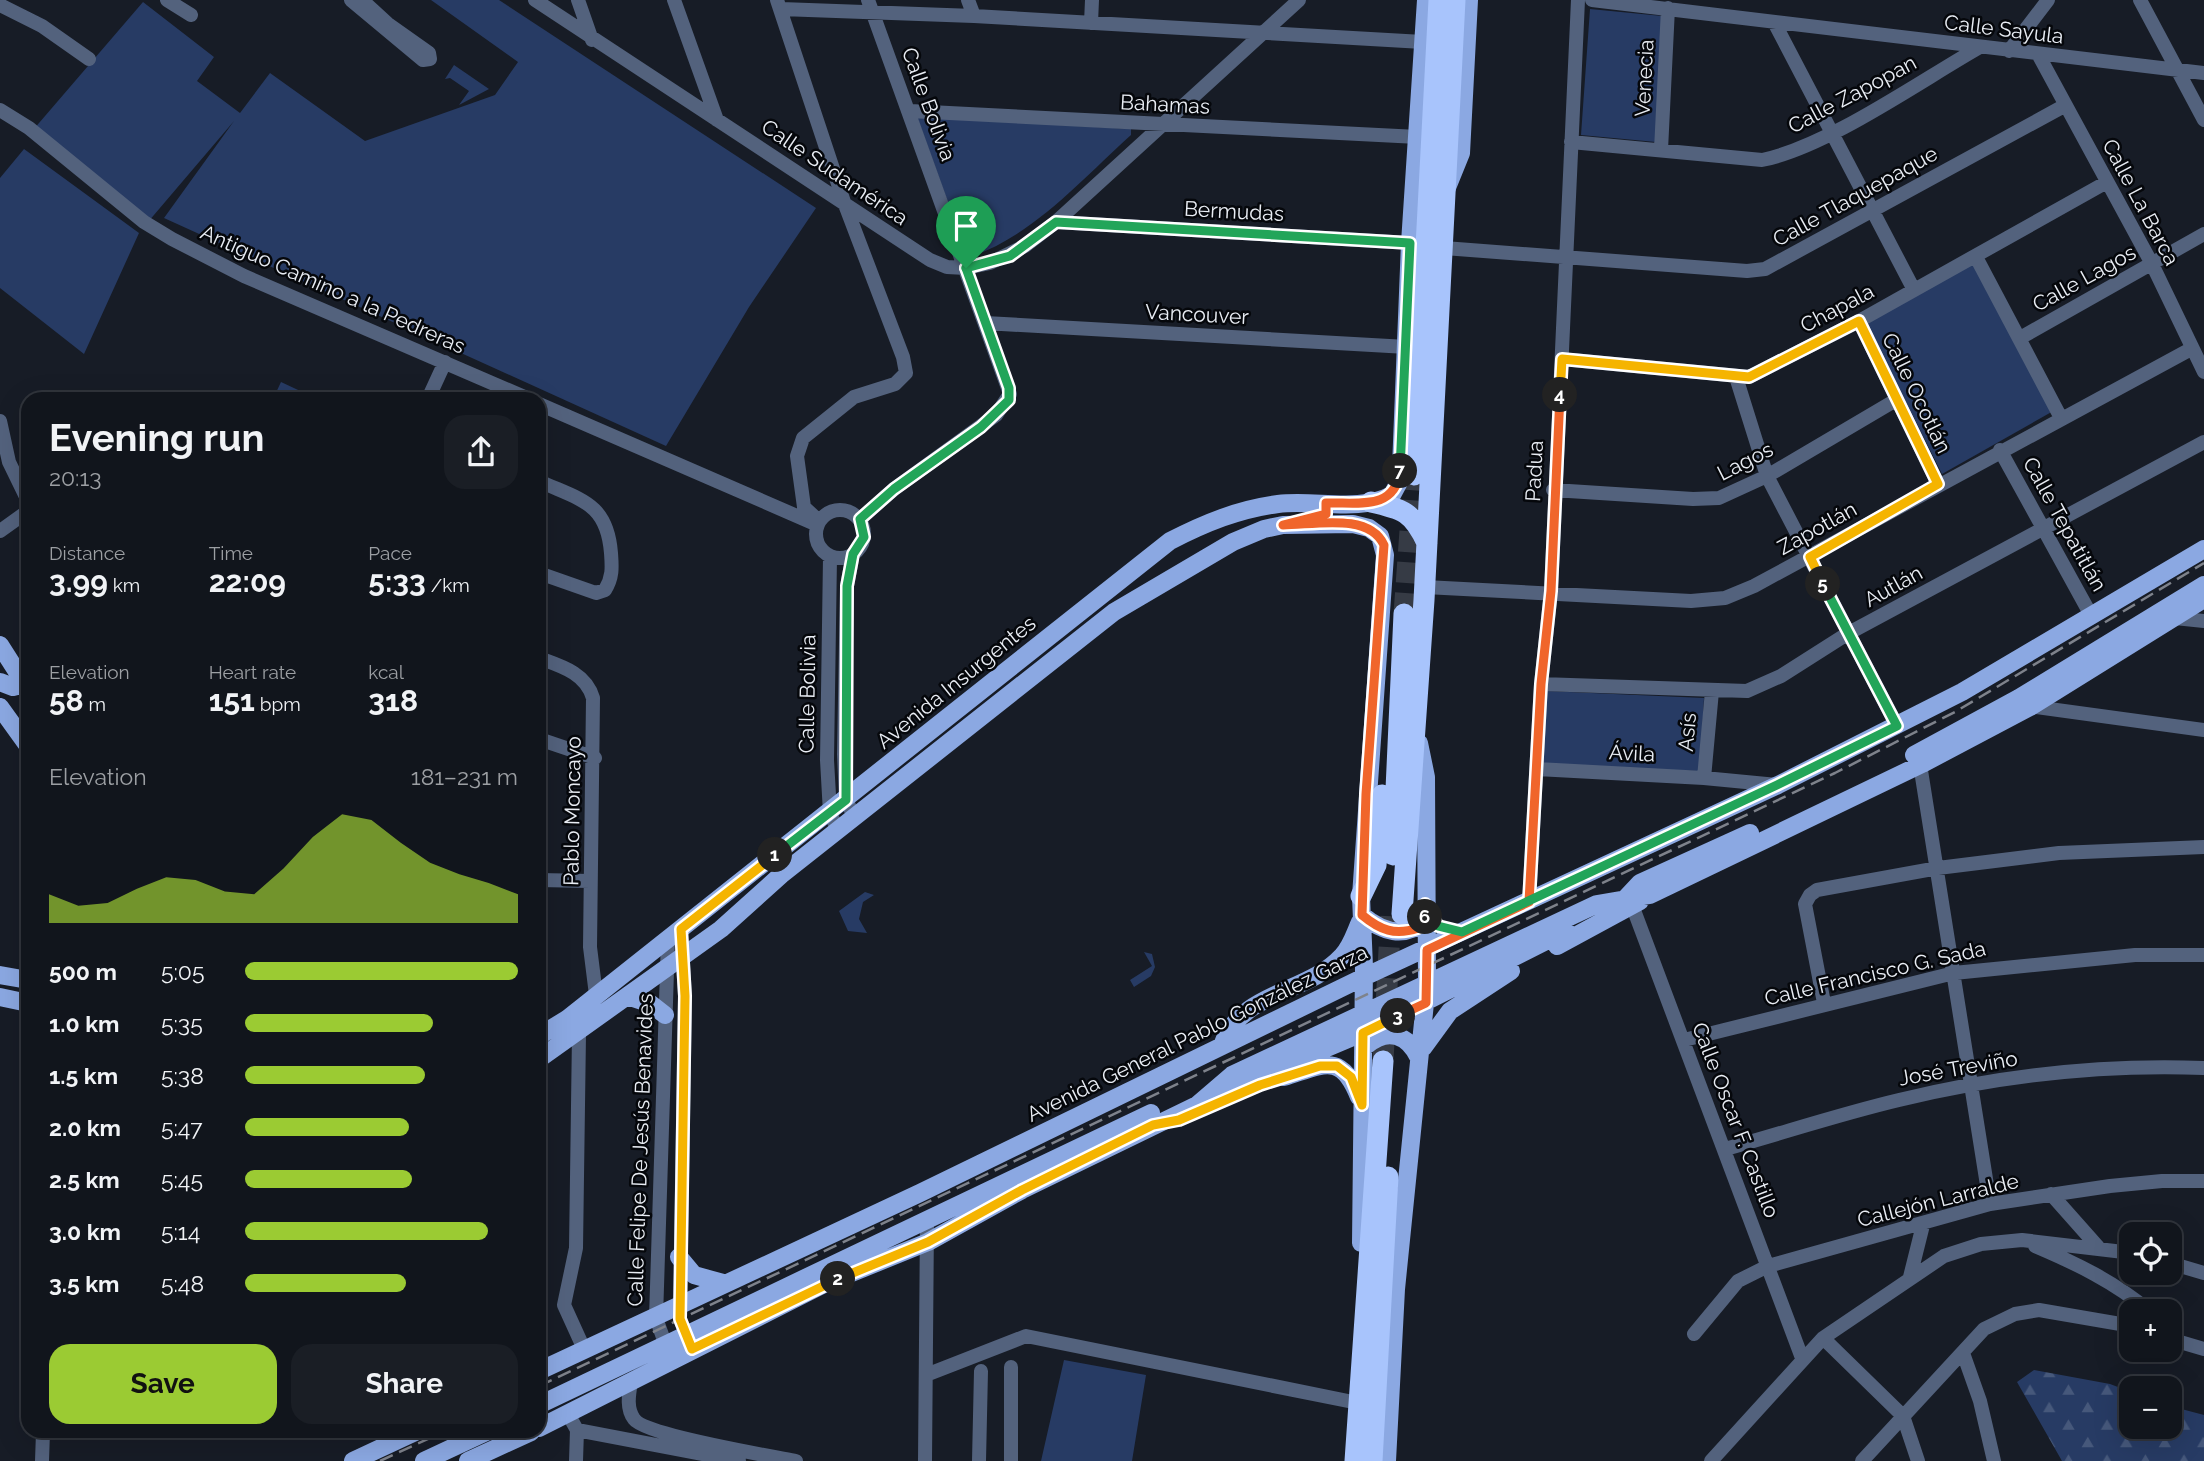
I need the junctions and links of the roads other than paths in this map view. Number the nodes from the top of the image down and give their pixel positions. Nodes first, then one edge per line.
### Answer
1 (167, 0) edge
2 (351, 0) edge
3 (362, 0) edge
4 (536, 0) edge
5 (578, 0) edge
6 (674, 0) edge
7 (968, 0) edge
8 (1091, 0) edge
9 (1299, 0) edge
10 (1426, 0) edge
11 (1438, 0) edge
12 (1455, 0) edge
13 (1469, 0) edge
14 (1578, 0) edge
15 (1592, 0) edge
16 (1735, 0) edge
17 (2048, 0) edge
18 (2140, 0) edge
19 (0, 5) edge
20 (779, 5) edge
21 (871, 7) edge
22 (1668, 8) junction
23 (191, 15) dead end
24 (974, 16) junction
25 (1733, 16) junction
26 (1774, 22) junction
27 (1090, 23) junction
28 (1264, 34) junction
29 (592, 40) junction
30 (1423, 42) junction
31 (1980, 47) junction
32 (2009, 51) junction
33 (2038, 54) junction
34 (89, 59) dead end
35 (1444, 63) junction
36 (2177, 70) junction
37 (2204, 73) edge
38 (2064, 106) junction
39 (0, 110) edge
40 (911, 111) junction
41 (717, 120) junction
42 (2204, 120) edge
43 (1163, 125) junction
44 (1832, 133) junction
45 (1418, 137) junction
46 (1571, 142) junction
47 (1661, 150) junction
48 (1430, 171) junction
49 (2107, 182) junction
50 (1446, 190) junction
51 (844, 202) junction
52 (1871, 211) junction
53 (1056, 222) junction
54 (2204, 234) edge
55 (1410, 243) junction
56 (1444, 248) junction
57 (1565, 255) junction
58 (1976, 257) junction
59 (2152, 264) junction
60 (966, 268) junction
61 (1409, 280) junction
62 (1914, 290) junction
63 (1859, 321) junction
64 (985, 323) junction
65 (2020, 338) junction
66 (1406, 347) junction
67 (2191, 349) junction
68 (1562, 359) junction
69 (445, 362) junction
70 (2204, 372) edge
71 (1736, 377) junction
72 (431, 392) edge
73 (513, 392) edge
74 (1896, 400) junction
75 (546, 407) edge
76 (2061, 418) junction
77 (0, 421) edge
78 (2204, 442) edge
79 (2000, 450) junction
80 (1414, 475) tunnel mouth
81 (1767, 476) junction
82 (546, 484) edge
83 (1938, 484) junction
84 (21, 487) edge
85 (1553, 490) junction
86 (1371, 502) junction
87 (1326, 503) junction
88 (21, 516) edge
89 (860, 519) junction
90 (818, 523) junction
91 (1283, 525) junction
92 (1197, 527) junction
93 (2043, 527) junction
94 (0, 531) edge
95 (1170, 541) junction
96 (1427, 545) junction
97 (2204, 549) edge
98 (853, 554) junction
99 (830, 557) junction
100 (1810, 557) junction
101 (1202, 559) junction
102 (546, 576) edge
103 (2204, 585) edge
104 (1425, 587) junction
105 (1551, 591) junction
106 (2204, 599) edge
107 (1121, 607) junction
108 (2170, 613) junction
109 (1404, 614) tunnel mouth
110 (2092, 617) junction
111 (2204, 621) edge
112 (1847, 635) junction
113 (0, 645) edge
114 (1031, 651) junction
115 (546, 661) edge
116 (21, 676) edge
117 (0, 682) edge
118 (1541, 684) junction
119 (21, 686) edge
120 (1712, 691) junction
121 (2024, 703) junction
122 (0, 707) edge
123 (1399, 711) junction
124 (1897, 726) junction
125 (2204, 730) edge
126 (1417, 733) junction
127 (21, 736) edge
128 (546, 741) edge
129 (595, 758) junction
130 (1919, 759) junction
131 (1537, 769) junction
132 (1704, 778) junction
133 (1724, 779) junction
134 (1777, 785) junction
135 (846, 800) junction
136 (1741, 802) junction
137 (830, 813) junction
138 (855, 818) junction
139 (838, 831) junction
140 (2204, 848) edge
141 (1938, 868) junction
142 (546, 880) edge
143 (590, 881) junction
144 (1630, 901) junction
145 (1529, 902) junction
146 (1362, 906) junction
147 (1425, 913) junction
148 (1462, 932) junction
149 (674, 934) junction
150 (1427, 950) junction
151 (2204, 955) edge
152 (682, 956) junction
153 (1462, 966) junction
154 (666, 967) junction
155 (1495, 973) junction
156 (1954, 973) junction
157 (0, 975) edge
158 (1364, 977) junction
159 (21, 979) edge
160 (1427, 983) junction
161 (596, 995) junction
162 (627, 996) junction
163 (0, 997) edge
164 (21, 1002) edge
165 (1426, 1003) junction
166 (1824, 1003) junction
167 (1363, 1013) junction
168 (665, 1015) junction
169 (546, 1031) edge
170 (579, 1034) junction
171 (1363, 1040) junction
172 (1684, 1040) junction
173 (1222, 1046) junction
174 (546, 1055) edge
175 (1420, 1056) junction
176 (2204, 1068) edge
177 (1970, 1086) junction
178 (1212, 1091) junction
179 (1362, 1105) junction
180 (1153, 1125) junction
181 (1725, 1149) junction
182 (2204, 1181) edge
183 (2051, 1194) junction
184 (1990, 1204) junction
185 (927, 1221) junction
186 (1923, 1225) junction
187 (2022, 1240) junction
188 (928, 1242) junction
189 (2098, 1247) junction
190 (2119, 1251) edge
191 (679, 1257) junction
192 (1768, 1266) junction
193 (2182, 1267) edge
194 (2204, 1273) edge
195 (1910, 1277) junction
196 (723, 1283) junction
197 (1365, 1287) junction
198 (2136, 1299) edge
199 (680, 1307) junction
200 (656, 1318) junction
201 (2119, 1324) edge
202 (1693, 1334) dead end
203 (1823, 1338) junction
204 (689, 1342) junction
205 (2182, 1342) edge
206 (584, 1349) junction
207 (2204, 1349) edge
208 (670, 1351) junction
209 (1962, 1353) junction
210 (1802, 1358) junction
211 (1012, 1367) dead end
212 (546, 1368) edge
213 (981, 1371) dead end
214 (926, 1374) junction
215 (631, 1382) junction
216 (546, 1402) edge
217 (1358, 1403) junction
218 (1903, 1416) junction
219 (559, 1423) edge
220 (638, 1433) junction
221 (43, 1438) edge
222 (402, 1438) edge
223 (473, 1438) edge
224 (518, 1438) edge
225 (465, 1442) junction
226 (694, 1446) junction
227 (787, 1460) edge
228 (42, 1461) edge
229 (353, 1461) edge
230 (424, 1461) edge
231 (461, 1461) edge
232 (468, 1461) edge
233 (576, 1461) edge
234 (739, 1461) edge
235 (925, 1461) edge
236 (979, 1461) edge
237 (1011, 1461) edge
238 (1355, 1461) edge
239 (1373, 1461) edge
240 (1387, 1461) edge
241 (1711, 1461) edge
242 (1862, 1461) edge
243 (1918, 1461) edge
244 (1994, 1461) edge

1 - 23 street
2 - 3 street
4 - 29 street, Calle Sudamérica
5 - 29 street
6 - 41 street
7 - 24 street
8 - 27 street
9 - 28 street, Calle Sudamérica
10 - 30 main road
11 - 35 highway
12 - 35 highway
13 - 50 main road
14 - 46 street, Padua
15 - 22 street, Calle Sayula
16 - 25 street
17 - 32 street
18 - 36 street
19 - 34 street
20 - 21 street
20 - 51 street
21 - 24 street
21 - 40 street, Calle Bolivia
22 - 25 street, Calle Sayula
22 - 47 street, Venecia
24 - 27 street
25 - 26 street, Calle Sayula
26 - 31 street, Calle Sayula
26 - 44 street
27 - 28 street
28 - 30 street
28 - 43 street, Calle Sudamérica
29 - 41 street, Calle Sudamérica
30 - 45 main road
31 - 32 street, Calle Sayula
31 - 44 street, Calle Zapopan
32 - 33 street, Calle Sayula
33 - 36 street, Calle Sayula
33 - 38 street, Calle La Barca
35 - 48 highway
35 - 50 highway
36 - 37 street, Calle Sayula
36 - 42 street
38 - 49 street, Calle La Barca
38 - 52 street, Calle Tlaquepaque
39 - 69 street, Antiguo Camino a la Pedreras
40 - 43 street, Bahamas
40 - 60 street, Calle Bolivia
41 - 51 street, Calle Sudamérica
43 - 45 street, Bahamas
43 - 53 street, Calle Sudamérica
44 - 47 street, Calle Zapopan
44 - 52 street
45 - 55 main road
46 - 47 street, Calle Zapopan
46 - 57 street, Padua
48 - 61 highway
48 - 80 highway
49 - 58 street, Chapala
49 - 59 street, Calle La Barca
50 - 56 highway
51 - 60 street, Calle Sudamérica
51 - 90 street
52 - 57 street, Calle Tlaquepaque
52 - 62 street
53 - 55 street, Bermudas
53 - 60 street, Calle Sudamérica
54 - 59 street, Calle Lagos
55 - 61 main road
56 - 57 street, Calle Tlaquepaque
56 - 96 highway
57 - 68 street, Padua
58 - 62 street, Chapala
58 - 65 street
59 - 65 street, Calle Lagos
59 - 67 street, Calle La Barca
60 - 64 street, Calle Bolivia
61 - 66 main road
62 - 63 street, Chapala
63 - 71 street, Chapala
63 - 74 street, Calle Ocotlán
64 - 66 street, Vancouver
64 - 89 street, Calle Bolivia
65 - 76 street
66 - 86 main road
67 - 70 street, Calle La Barca
67 - 76 street, Zapotlán
68 - 71 street, Chapala
68 - 85 street, Padua
69 - 72 street
69 - 73 street, Antiguo Camino a la Pedreras
71 - 81 street
74 - 81 street, Lagos
74 - 83 street, Calle Ocotlán
75 - 90 street
76 - 79 street, Zapotlán
77 - 84 street
78 - 93 street, Autlán
79 - 83 street, Zapotlán
79 - 93 street, Calle Tepatitlán
81 - 85 street, Lagos
81 - 100 street
82 - 102 street
83 - 100 street, Zapotlán
85 - 105 street, Padua
86 - 87 main road, Avenida Insurgentes
86 - 96 highway
87 - 91 main road
87 - 92 main road, Avenida Insurgentes
88 - 94 street
89 - 90 street
89 - 98 street
90 - 99 street
91 - 101 main road, Avenida Insurgentes
91 - 146 main road, Avenida Insurgentes
92 - 95 main road, Avenida Insurgentes
92 - 101 main road
93 - 110 street, Calle Tepatitlán
93 - 112 street, Autlán
95 - 107 main road
95 - 114 main road, Avenida Insurgentes
96 - 104 highway
97 - 110 main road, Avenida General Pablo González Garza
98 - 99 street
98 - 135 street, Calle Bolivia
99 - 137 street, Calle Bolivia
100 - 105 street, Zapotlán
100 - 112 street
101 - 107 main road, Avenida Insurgentes
103 - 108 main road
104 - 105 street, Zapotlán
104 - 126 highway
105 - 118 street, Padua
106 - 108 main road
107 - 114 main road
107 - 138 main road, Avenida Insurgentes
108 - 111 street
108 - 121 main road
109 - 123 highway
110 - 124 main road, Avenida General Pablo González Garza
112 - 120 street, Autlán
112 - 124 street
113 - 116 main road
114 - 135 main road, Avenida Insurgentes
115 - 129 street, Pablo Moncayo
117 - 119 main road
118 - 120 street, Autlán
118 - 131 street, Padua
120 - 132 street, Asís
121 - 125 street
121 - 130 main road
122 - 127 main road
123 - 126 highway
123 - 146 highway
124 - 134 main road, Avenida General Pablo González Garza
126 - 147 main road
128 - 129 street
129 - 143 street, Pablo Moncayo
130 - 141 street
130 - 144 main road
130 - 144 main road
131 - 132 street, Ávila
131 - 145 street, Padua
132 - 133 street, Ávila
133 - 134 street, Ávila
133 - 136 street
134 - 136 main road, Avenida General Pablo González Garza
135 - 137 main road, Avenida Insurgentes
135 - 138 street, Calle Bolivia
136 - 145 main road, Avenida General Pablo González Garza
137 - 139 street, Calle Bolivia
137 - 149 main road, Avenida Insurgentes
138 - 139 main road, Avenida Insurgentes
139 - 152 main road, Avenida Insurgentes
140 - 141 street
141 - 156 street
141 - 166 street
142 - 143 street
143 - 161 street, Pablo Moncayo
144 - 153 main road
144 - 155 main road
144 - 172 street, Calle Oscar F. Castillo
145 - 148 main road, Avenida General Pablo González Garza
146 - 147 main road
146 - 158 main road
146 - 173 main road
147 - 148 main road
147 - 150 main road
148 - 150 main road, Avenida General Pablo González Garza
149 - 152 street, Calle Felipe De Jesús Benavides
149 - 154 street, Calle Felipe De Jesús Benavides
149 - 161 main road, Avenida Insurgentes
150 - 158 main road, Avenida General Pablo González Garza
150 - 160 main road
151 - 156 street, Calle Francisco G. Sada
152 - 154 main road, Avenida Insurgentes
152 - 191 street, Calle Felipe De Jesús Benavides
153 - 155 main road
153 - 160 main road
154 - 162 main road, Avenida Insurgentes
154 - 168 street, Calle Felipe De Jesús Benavides
155 - 165 main road
155 - 175 main road
156 - 166 street, Calle Francisco G. Sada
156 - 177 street
157 - 159 main road
158 - 167 main road
158 - 173 main road, Avenida General Pablo González Garza
160 - 165 main road
160 - 167 main road
161 - 169 main road, Avenida Insurgentes
162 - 168 main road
162 - 170 main road, Avenida Insurgentes
163 - 164 main road
165 - 171 main road
165 - 175 main road
166 - 172 street, Calle Francisco G. Sada
167 - 171 main road
167 - 178 main road
168 - 200 street, Calle Felipe De Jesús Benavides
170 - 174 main road, Avenida Insurgentes
170 - 206 street
171 - 175 main road
171 - 178 main road
171 - 179 main road
172 - 181 street, Calle Oscar F. Castillo
173 - 196 main road, Avenida General Pablo González Garza
175 - 240 main road
176 - 177 street, José Treviño
177 - 181 street, José Treviño
177 - 184 street
178 - 180 main road
178 - 185 main road
179 - 180 main road
179 - 197 main road
180 - 188 main road
181 - 192 street, Calle Oscar F. Castillo
182 - 183 street, Callejón Larralde
183 - 184 street, Callejón Larralde
183 - 189 street
184 - 186 street, Callejón Larralde
185 - 188 street
185 - 204 main road
186 - 192 street, Callejón Larralde
186 - 195 street
187 - 189 street
187 - 195 street
187 - 198 street
188 - 204 main road
188 - 214 street
189 - 190 street
191 - 196 main road
191 - 199 street, Calle Felipe De Jesús Benavides
192 - 202 street, Callejón Larralde
192 - 210 street, Calle Oscar F. Castillo
193 - 194 street
195 - 203 street
196 - 199 main road, Avenida General Pablo González Garza
197 - 217 highway
197 - 239 highway
199 - 200 main road, Avenida General Pablo González Garza
199 - 204 street, Calle Felipe De Jesús Benavides
199 - 208 main road
200 - 206 main road, Avenida General Pablo González Garza
200 - 208 street, Calle Felipe De Jesús Benavides
201 - 209 street
203 - 210 street
203 - 218 street
204 - 208 main road
205 - 207 street
206 - 212 main road, Avenida General Pablo González Garza
208 - 215 main road
208 - 216 main road
208 - 219 main road
209 - 218 street
209 - 244 street
210 - 241 street
211 - 237 street
213 - 236 street
214 - 217 street
214 - 235 street
215 - 219 main road
215 - 220 street
217 - 238 highway
218 - 242 street
218 - 243 street
219 - 220 street
219 - 233 street
220 - 226 street
221 - 228 street
222 - 229 main road
223 - 225 main road
224 - 232 main road
225 - 230 main road
225 - 231 street
226 - 227 street
226 - 234 street

